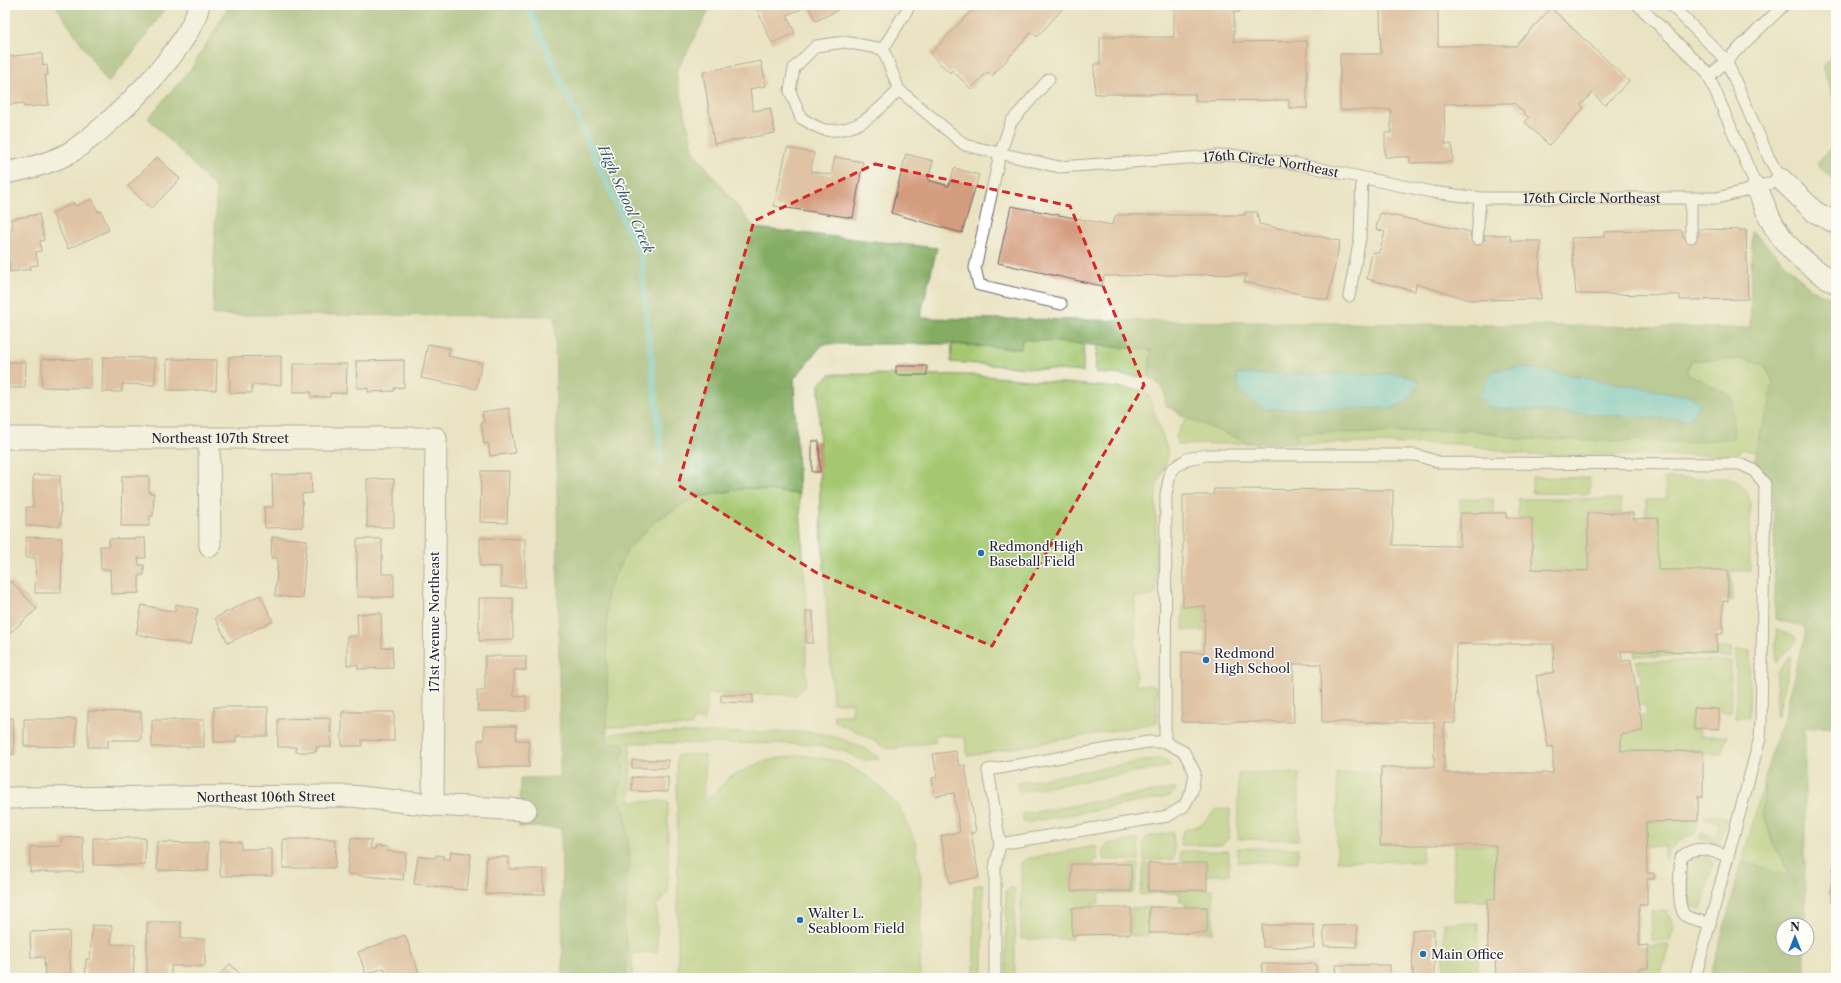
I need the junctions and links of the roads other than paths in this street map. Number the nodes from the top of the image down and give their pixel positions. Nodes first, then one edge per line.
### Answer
1 (199, 5) edge
2 (910, 5) edge
3 (1638, 5) edge
4 (1671, 5) edge
5 (1784, 5) edge
6 (884, 49) junction
7 (1726, 60) junction
8 (1709, 77) junction
9 (1049, 79) dead end
10 (899, 90) junction
11 (1000, 154) junction
12 (5, 173) edge
13 (1362, 178) junction
14 (1781, 179) junction
15 (1757, 188) junction
16 (1480, 198) junction
17 (1691, 199) junction
18 (1836, 223) edge
19 (1691, 237) dead end
20 (1476, 239) dead end
21 (1836, 283) edge
22 (1349, 296) dead end
23 (1061, 304) dead end
24 (5, 438) edge
25 (436, 438) joint
26 (209, 439) junction
27 (210, 546) dead end
28 (1165, 742) junction
29 (5, 798) edge
30 (433, 805) junction
31 (526, 810) dead end
32 (1000, 844) junction
33 (1728, 856) junction
34 (1710, 923) junction
35 (995, 978) edge
36 (1695, 978) edge

1 - 12 street
2 - 6 lane
3 - 8 lane
4 - 7 lane
5 - 7 lane
6 - 10 lane, 176th Circle Northeast
6 - 10 lane
7 - 8 lane
7 - 14 lane
8 - 15 lane
9 - 11 lane
10 - 11 lane, 176th Circle Northeast
11 - 13 lane, 176th Circle Northeast
11 - 23 lane
13 - 16 lane, 176th Circle Northeast
13 - 22 lane
14 - 15 lane, 176th Circle Northeast
14 - 18 street
15 - 17 lane, 176th Circle Northeast
15 - 21 street
16 - 17 lane, 176th Circle Northeast
16 - 20 lane
17 - 19 lane
24 - 26 street, Northeast 107th Street
25 - 26 street, Northeast 107th Street
25 - 30 street, 171st Avenue Northeast
26 - 27 street
28 - 32 lane
28 - 32 lane
28 - 33 lane
29 - 30 street, Northeast 106th Street
30 - 31 street, Northeast 106th Street
32 - 35 lane
33 - 34 lane
33 - 34 lane
34 - 36 lane

